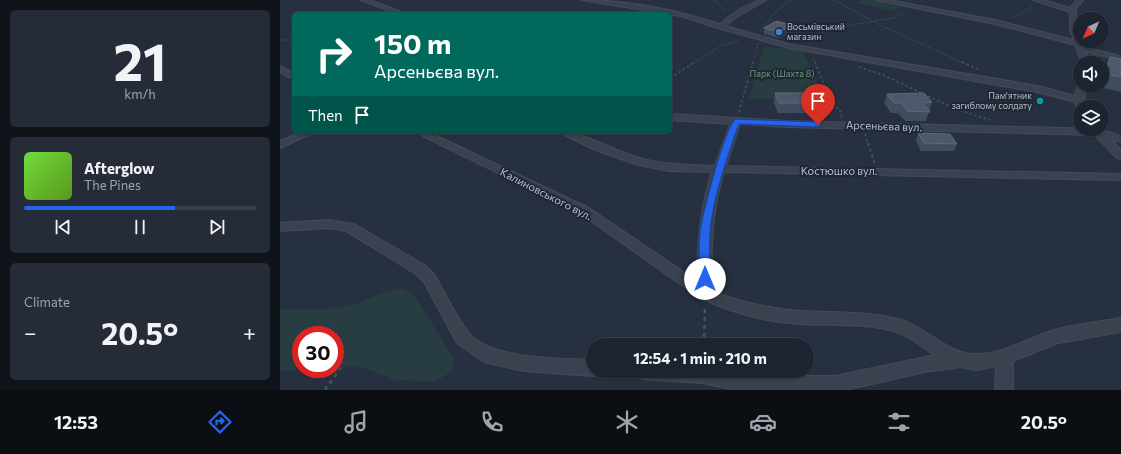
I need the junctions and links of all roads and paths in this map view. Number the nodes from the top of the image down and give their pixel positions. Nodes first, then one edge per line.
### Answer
1 (364, 0) edge
2 (584, 0) edge
3 (714, 0) edge
4 (762, 0) edge
5 (790, 0) edge
6 (834, 0) edge
7 (879, 0) edge
8 (1080, 0) edge
9 (1035, 1) edge
10 (620, 6) junction
11 (928, 9) junction
12 (1073, 11) joint
13 (397, 12) edge
14 (634, 12) edge
15 (666, 12) edge
16 (672, 13) edge
17 (733, 17) junction
18 (672, 20) edge
19 (1007, 20) dead end
20 (874, 22) junction
21 (721, 27) junction
22 (758, 39) junction
23 (280, 40) edge
24 (292, 40) edge
25 (744, 42) dead end
26 (780, 44) junction
27 (1073, 45) edge
28 (1085, 48) edge
29 (805, 49) junction
30 (1121, 58) edge
31 (855, 66) dead end
32 (280, 68) edge
33 (980, 70) dead end
34 (291, 76) edge
35 (672, 77) edge
36 (280, 78) edge
37 (1073, 102) edge
38 (672, 117) edge
39 (736, 121) junction
40 (994, 122) dead end
41 (833, 125) junction
42 (861, 126) junction
43 (1073, 130) edge
44 (305, 134) edge
45 (424, 134) edge
46 (568, 134) edge
47 (1109, 135) edge
48 (1102, 136) edge
49 (1121, 139) edge
50 (280, 145) edge
51 (1121, 156) edge
52 (721, 169) junction
53 (878, 171) junction
54 (1121, 177) edge
55 (280, 227) edge
56 (705, 294) junction
57 (1121, 325) edge
58 (704, 338) edge
59 (1004, 357) junction
60 (958, 360) junction
61 (586, 367) edge
62 (333, 378) edge
63 (717, 378) edge
64 (325, 390) edge
65 (1004, 390) edge

1 - 13 street
2 - 10 street
3 - 17 path
4 - 17 street
5 - 22 path
6 - 20 path
7 - 11 street
8 - 12 street
9 - 12 street
9 - 19 path
10 - 14 street
10 - 15 street
11 - 20 path
11 - 27 street
16 - 21 street
17 - 21 street
18 - 21 street
20 - 26 path
20 - 33 path
21 - 22 street
22 - 26 street
22 - 39 path
23 - 24 path
25 - 35 path
26 - 29 street
28 - 30 street
29 - 37 street
29 - 41 path
31 - 40 path
32 - 34 street
34 - 36 street
38 - 39 street, Арсеньєва вул.
39 - 41 street, Арсеньєва вул.
39 - 52 street
41 - 42 street, Арсеньєва вул.
42 - 43 street, Арсеньєва вул.
42 - 53 path
44 - 50 street
45 - 56 street, Калиновського вул.
46 - 52 street, Костюшко вул.
47 - 49 street, Арсеньєва вул.
48 - 51 street
52 - 53 street, Костюшко вул.
52 - 56 street
53 - 54 street, Костюшко вул.
55 - 61 street
56 - 58 path
56 - 60 street, Калиновського вул.
57 - 59 street
59 - 60 street
59 - 65 street
60 - 63 street
62 - 64 path

